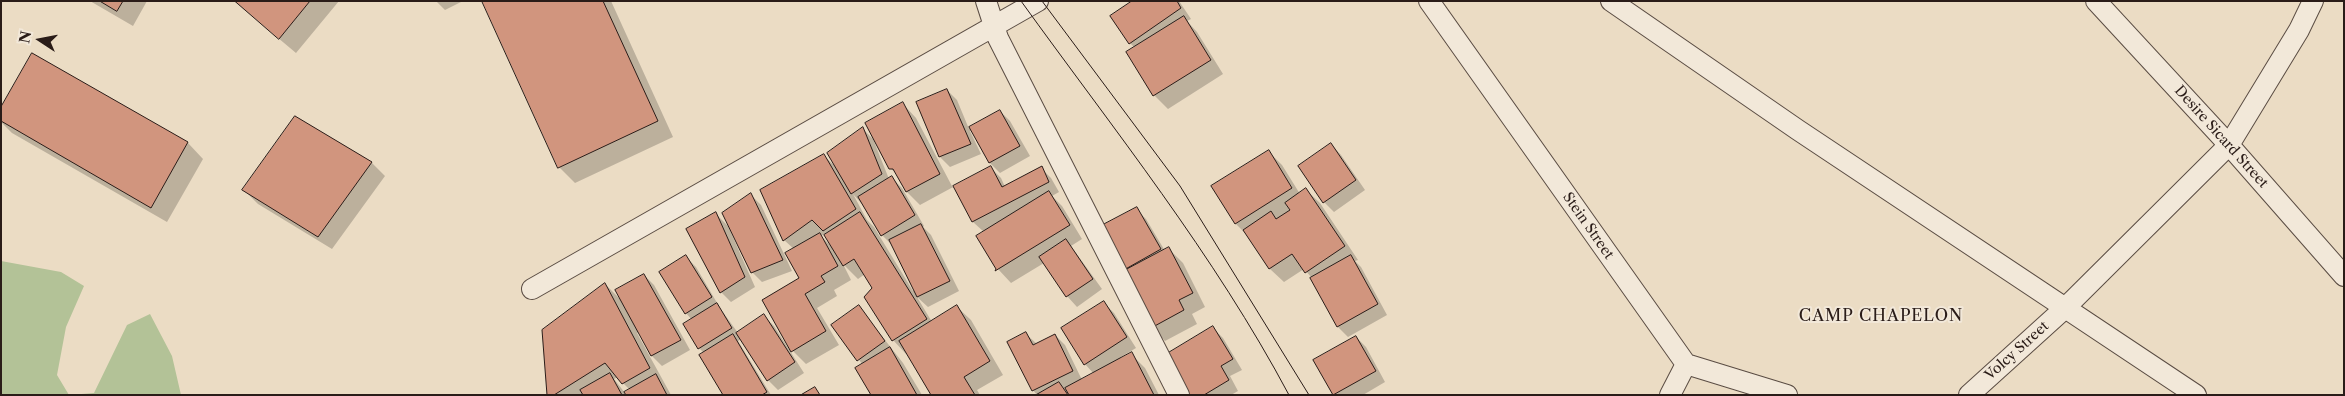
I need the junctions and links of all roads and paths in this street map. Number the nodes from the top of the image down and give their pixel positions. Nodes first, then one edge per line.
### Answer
1 (986, 1) edge
2 (1038, 1) edge
3 (1429, 1) edge
4 (1611, 1) edge
5 (2096, 1) edge
6 (2313, 1) edge
7 (995, 27) junction
8 (2229, 145) junction
9 (2344, 276) edge
10 (532, 289) dead end
11 (2065, 308) junction
12 (1686, 364) junction
13 (1179, 395) edge
14 (1670, 395) edge
15 (1787, 395) edge
16 (1969, 395) edge
17 (2196, 395) edge

1 - 7 street
2 - 7 street
3 - 12 street, Stein Street
4 - 11 street
5 - 8 street, Desire Sicard Street
6 - 8 street, Volcy Street
7 - 10 street
7 - 13 street
8 - 9 street, Desire Sicard Street
8 - 11 street, Volcy Street
11 - 16 street, Volcy Street
11 - 17 street
12 - 14 street
12 - 15 street

